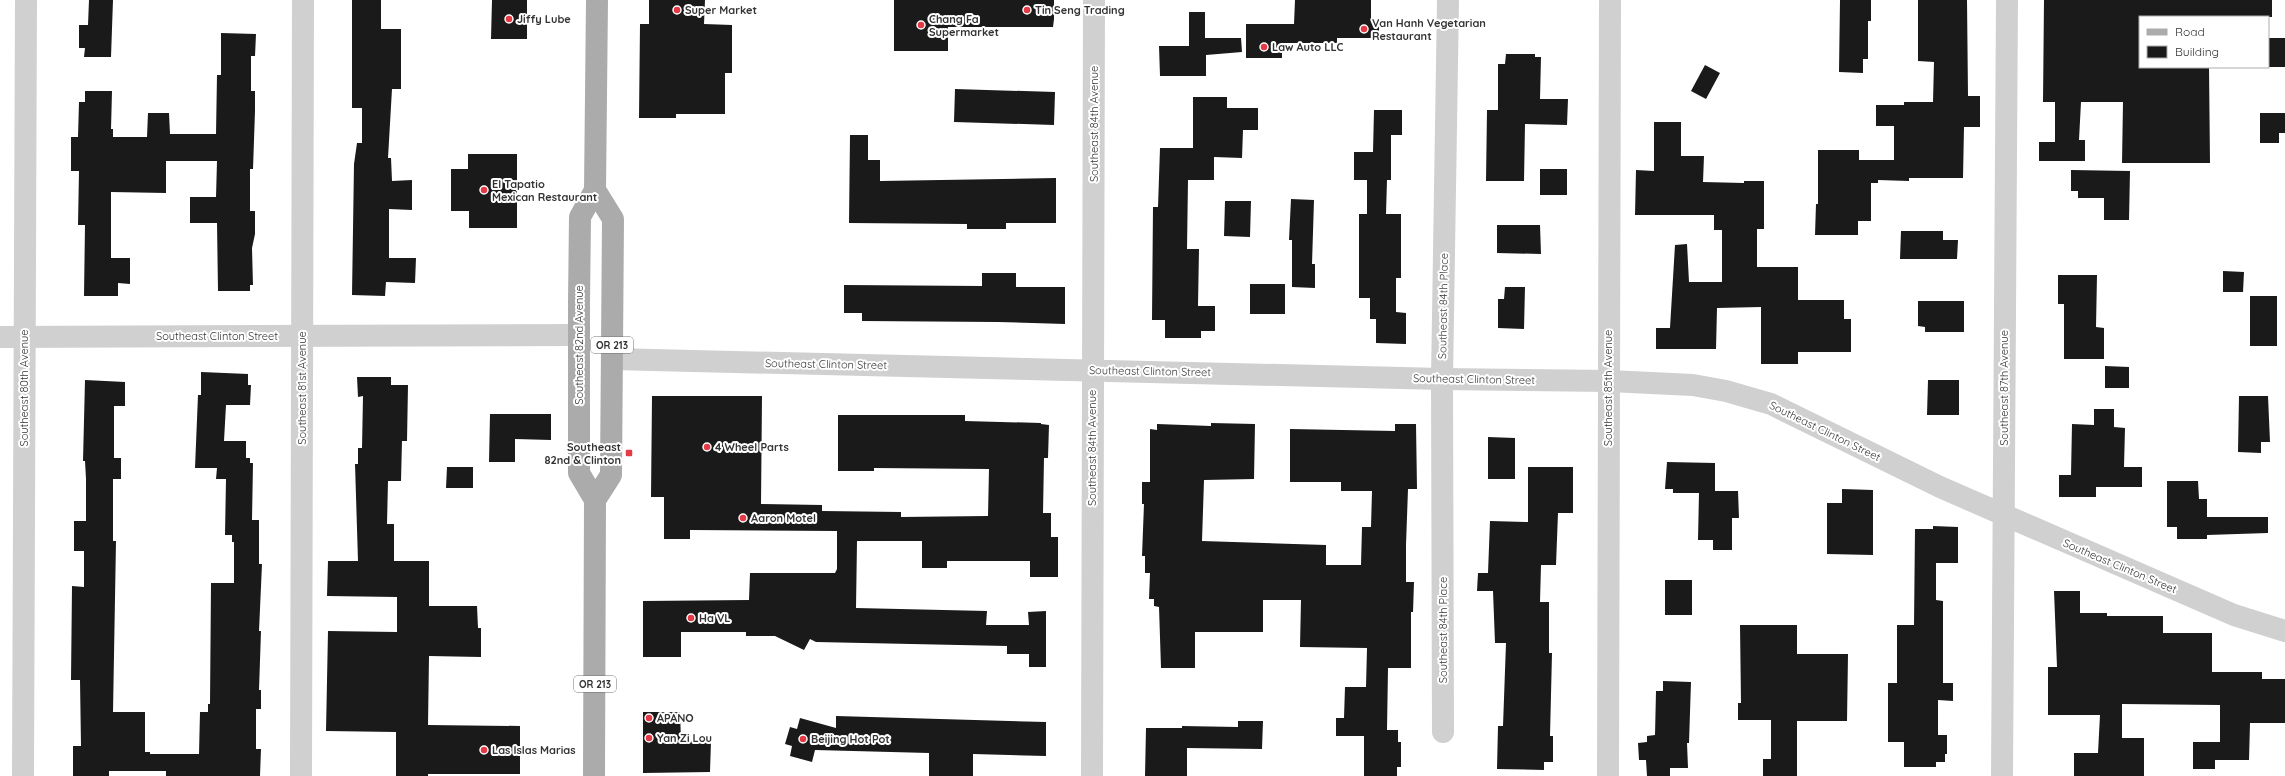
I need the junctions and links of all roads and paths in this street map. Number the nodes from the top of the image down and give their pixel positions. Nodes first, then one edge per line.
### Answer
1 (26, 0) edge
2 (303, 0) edge
3 (597, 0) edge
4 (1094, 0) edge
5 (1448, 0) edge
6 (1610, 0) edge
7 (2007, 0) edge
8 (596, 190) junction
9 (579, 335) junction
10 (302, 336) junction
11 (0, 337) edge
12 (24, 337) junction
13 (612, 360) junction
14 (1092, 370) junction
15 (1442, 379) junction
16 (1609, 380) junction
17 (595, 500) junction
18 (2003, 515) junction
19 (2285, 631) edge
20 (1443, 732) dead end
21 (23, 776) edge
22 (301, 776) edge
23 (594, 776) edge
24 (1092, 776) edge
25 (1608, 776) edge
26 (2002, 776) edge

1 - 12 street, Southeast 80th Avenue
2 - 10 street, Southeast 81st Avenue
3 - 8 main road
4 - 14 street, Southeast 84th Avenue
5 - 15 street, Southeast 84th Place
6 - 16 street, Southeast 85th Avenue
7 - 18 street, Southeast 87th Avenue
8 - 9 main road, Southeast 82nd Avenue / OR 213
8 - 13 main road, OR 213
9 - 10 street, Southeast Clinton Street
9 - 17 main road, Southeast 82nd Avenue / OR 213
10 - 12 street, Southeast Clinton Street
10 - 22 street, Southeast 81st Avenue
11 - 12 street, Southeast Clinton Street
12 - 21 street, Southeast 80th Avenue
13 - 14 street, Southeast Clinton Street
13 - 17 main road, OR 213
14 - 15 street, Southeast Clinton Street
14 - 24 street, Southeast 84th Avenue
15 - 16 street, Southeast Clinton Street
15 - 20 street, Southeast 84th Place
16 - 18 street, Southeast Clinton Street
16 - 25 street, Southeast 85th Avenue
17 - 23 main road, OR 213
18 - 19 street, Southeast Clinton Street
18 - 26 street, Southeast 87th Avenue

